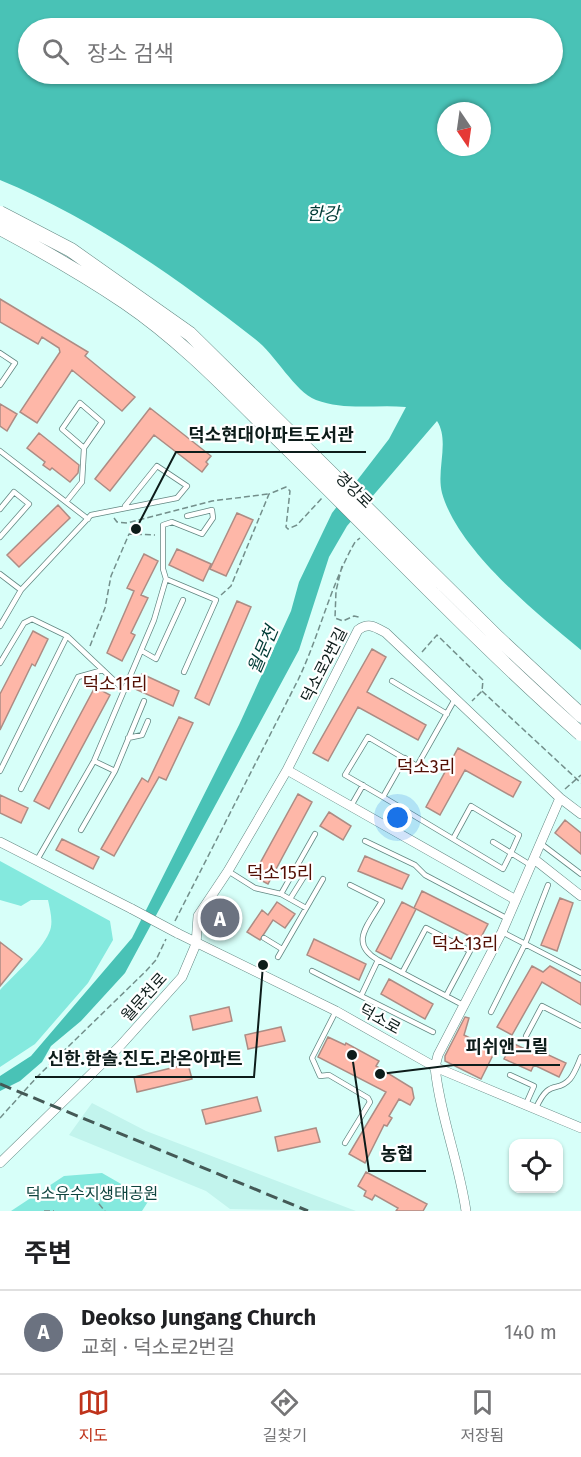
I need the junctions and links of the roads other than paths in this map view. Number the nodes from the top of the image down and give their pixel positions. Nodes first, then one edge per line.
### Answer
1 (0, 213) edge
2 (0, 228) edge
3 (0, 353) edge
4 (0, 385) edge
5 (84, 448) junction
6 (0, 451) edge
7 (66, 502) junction
8 (125, 506) junction
9 (0, 509) edge
10 (187, 516) dead end
11 (88, 519) junction
12 (0, 537) edge
13 (0, 574) edge
14 (166, 579) junction
15 (21, 590) junction
16 (183, 600) dead end
17 (0, 626) edge
18 (67, 636) junction
19 (142, 651) junction
20 (0, 663) edge
21 (103, 670) junction
22 (184, 672) dead end
23 (392, 681) dead end
24 (124, 690) junction
25 (455, 699) junction
26 (144, 701) dead end
27 (447, 714) junction
28 (581, 715) edge
29 (148, 722) dead end
30 (581, 734) edge
31 (128, 738) junction
32 (405, 758) junction
33 (94, 761) junction
34 (286, 770) junction
35 (0, 771) edge
36 (115, 771) junction
37 (363, 785) junction
38 (21, 789) dead end
39 (559, 796) junction
40 (383, 797) junction
41 (351, 806) junction
42 (581, 814) edge
43 (81, 830) dead end
44 (315, 834) dead end
45 (453, 839) junction
46 (365, 841) dead end
47 (0, 842) edge
48 (492, 842) dead end
49 (540, 843) junction
50 (511, 853) junction
51 (37, 860) junction
52 (533, 862) junction
53 (228, 871) junction
54 (581, 874) edge
55 (304, 875) dead end
56 (323, 879) dead end
57 (350, 885) dead end
58 (548, 885) dead end
59 (281, 894) junction
60 (581, 896) edge
61 (290, 899) junction
62 (516, 900) junction
63 (306, 908) junction
64 (508, 919) junction
65 (502, 932) junction
66 (264, 938) dead end
67 (196, 944) junction
68 (525, 944) junction
69 (282, 949) junction
70 (278, 957) dead end
71 (378, 960) junction
72 (312, 971) dead end
73 (402, 973) junction
74 (581, 973) edge
75 (361, 996) junction
76 (446, 996) junction
77 (463, 1005) junction
78 (336, 1011) junction
79 (491, 1012) dead end
80 (581, 1026) edge
81 (433, 1032) dead end
82 (526, 1036) dead end
83 (581, 1057) edge
84 (435, 1067) junction
85 (510, 1075) dead end
86 (526, 1104) junction
87 (536, 1109) junction
88 (581, 1128) edge
89 (345, 1143) dead end
90 (0, 1163) edge
91 (462, 1180) junction
92 (466, 1211) edge
93 (473, 1211) edge

1 - 28 main road, 경강로, bridge
2 - 30 main road, 경강로, bridge
3 - 4 lane
5 - 5 lane
5 - 7 lane
6 - 7 lane
7 - 11 lane
8 - 8 lane
8 - 11 lane
9 - 12 lane
10 - 14 lane
11 - 15 lane
13 - 15 lane
14 - 19 lane
14 - 22 lane
15 - 17 lane
16 - 19 lane
18 - 20 lane
18 - 21 lane
18 - 35 lane
19 - 24 lane
21 - 24 lane
21 - 38 lane
23 - 27 lane
24 - 33 lane
25 - 27 lane
25 - 34 street, 덕소로2번길
25 - 39 street, 덕소로2번길
26 - 31 lane
27 - 32 lane
29 - 31 lane
31 - 36 lane
32 - 37 lane
32 - 40 lane
33 - 36 lane
33 - 51 lane
34 - 41 street
34 - 53 street, 덕소로2번길
36 - 43 lane
37 - 40 lane
37 - 41 lane
39 - 42 street, 덕소로2번길
39 - 49 street
40 - 45 lane
41 - 62 street
44 - 59 lane
45 - 50 lane
45 - 50 lane
46 - 64 lane
47 - 51 street
48 - 50 lane
49 - 52 street
49 - 54 lane
50 - 52 lane
51 - 67 street, 덕소로, bridge
52 - 60 street
52 - 62 street
53 - 59 lane
53 - 67 street, 덕소로2번길
55 - 61 lane
56 - 63 lane
57 - 71 lane
58 - 68 lane
59 - 61 lane
61 - 63 lane
62 - 64 street
63 - 69 lane
64 - 65 street
65 - 68 lane
65 - 77 street
66 - 69 lane
67 - 78 street, 덕소로
67 - 90 street, 월문천로
68 - 74 lane
68 - 79 lane
69 - 70 lane
71 - 73 lane
71 - 75 lane
72 - 75 lane
73 - 76 lane
73 - 76 lane
75 - 81 lane
76 - 77 lane
77 - 84 street
78 - 84 street, 덕소로
78 - 89 lane
80 - 82 lane
83 - 87 lane
84 - 86 street, 덕소로
84 - 91 street
85 - 86 lane
86 - 87 street, 덕소로
87 - 88 street, 덕소로
91 - 92 street
91 - 93 street

